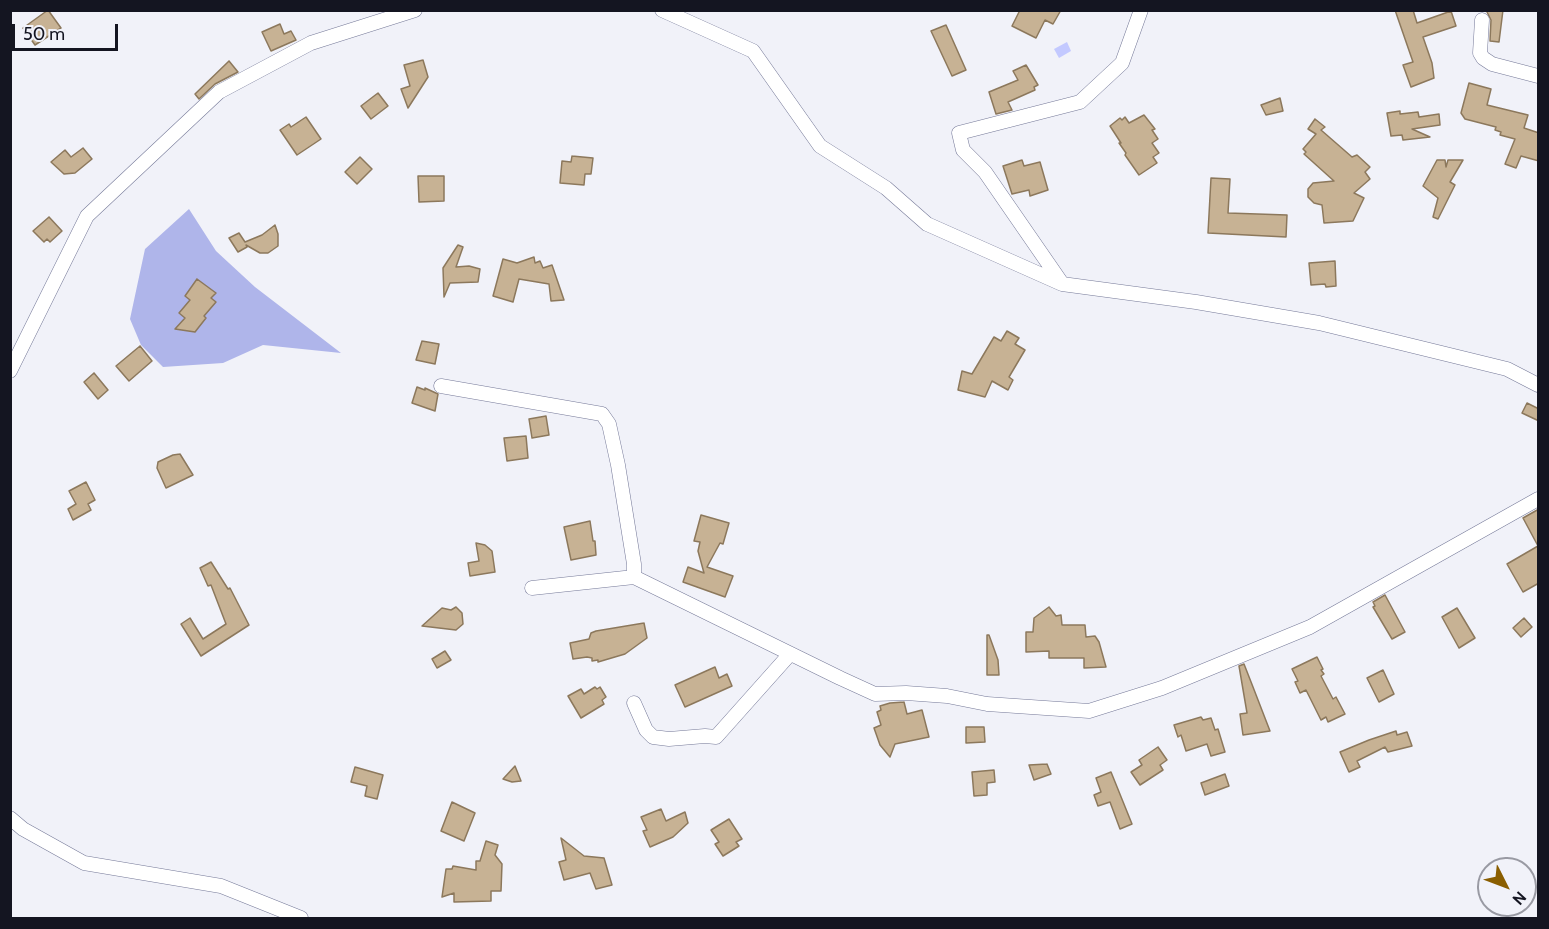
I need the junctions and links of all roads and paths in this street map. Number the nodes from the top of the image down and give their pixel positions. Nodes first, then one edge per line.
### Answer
1 (415, 10) edge
2 (662, 10) edge
3 (1141, 10) edge
4 (1482, 20) dead end
5 (1539, 76) edge
6 (1062, 284) junction
7 (10, 371) edge
8 (1539, 385) edge
9 (441, 386) dead end
10 (1539, 499) edge
11 (634, 577) junction
12 (532, 588) dead end
13 (790, 654) junction
14 (634, 703) dead end
15 (10, 818) edge
16 (300, 918) edge

1 - 7 street
2 - 6 street
3 - 6 street
4 - 5 street
6 - 8 street
9 - 11 street
10 - 13 street
11 - 12 street
11 - 13 street
13 - 14 street
15 - 16 street

